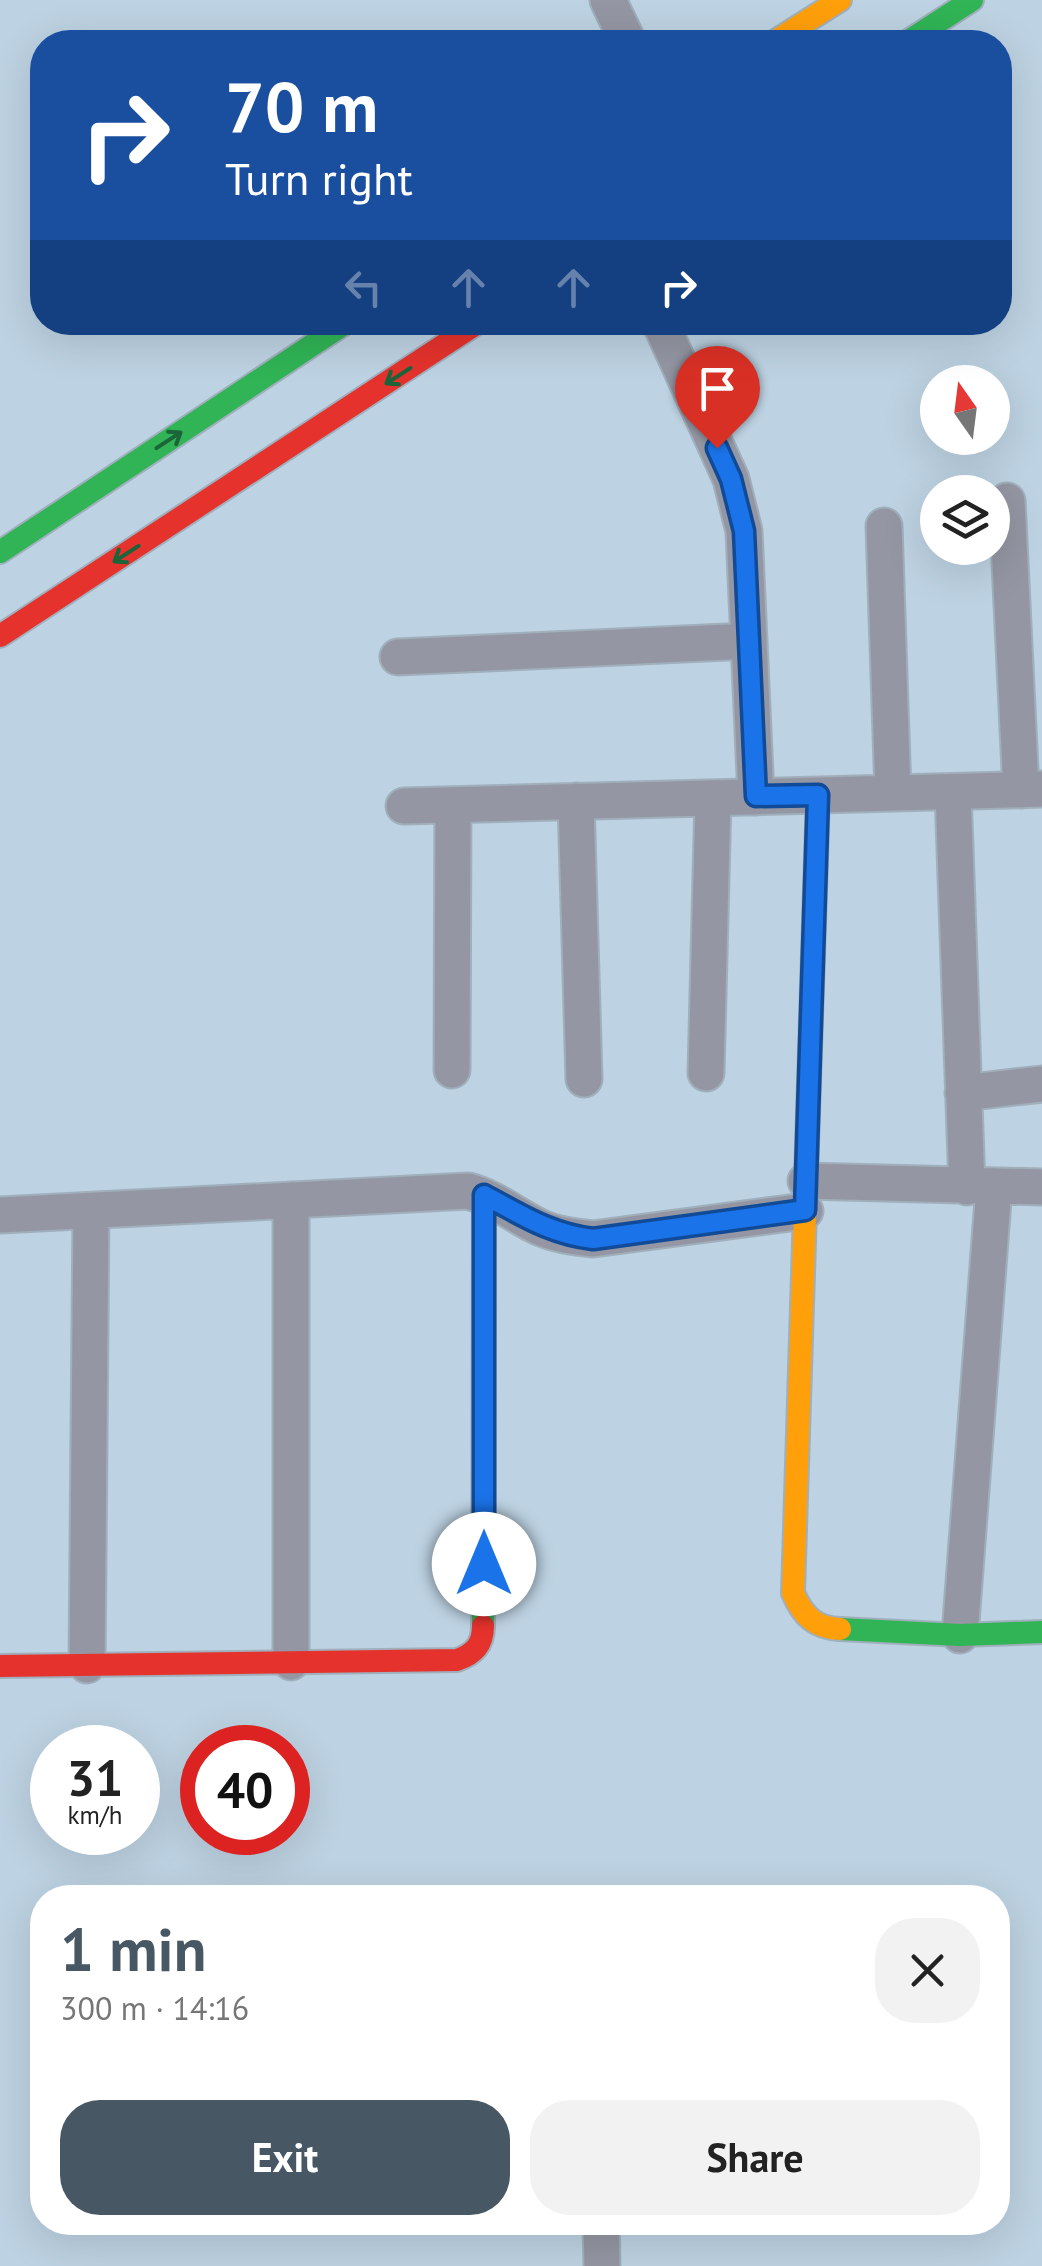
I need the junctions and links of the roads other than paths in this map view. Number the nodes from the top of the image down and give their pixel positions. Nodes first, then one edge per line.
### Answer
1 (608, 0) edge
2 (840, 0) edge
3 (972, 0) edge
4 (622, 30) edge
5 (793, 30) edge
6 (926, 30) edge
7 (328, 335) edge
8 (459, 335) edge
9 (666, 335) edge
10 (884, 526) dead end
11 (1010, 536) edge
12 (0, 552) edge
13 (0, 636) edge
14 (749, 642) junction
15 (398, 657) dead end
16 (1032, 789) edge
17 (952, 792) junction
18 (893, 793) junction
19 (818, 795) junction
20 (756, 796) junction
21 (713, 798) junction
22 (576, 801) junction
23 (452, 805) junction
24 (404, 806) dead end
25 (452, 1070) dead end
26 (706, 1073) dead end
27 (584, 1078) dead end
28 (1042, 1084) edge
29 (964, 1093) junction
30 (1042, 1186) edge
31 (980, 1187) junction
32 (484, 1195) junction
33 (806, 1196) junction
34 (292, 1200) junction
35 (91, 1211) junction
36 (0, 1216) edge
37 (1042, 1632) edge
38 (960, 1635) junction
39 (291, 1662) junction
40 (87, 1665) junction
41 (2, 1668) edge
42 (601, 2235) edge
43 (602, 2266) edge

1 - 4 street
2 - 5 street
3 - 6 street
12 -> 7 street
8 -> 13 street
9 - 14 street
10 - 18 street
11 - 16 street
14 - 15 street
14 - 20 street
16 - 17 street
17 - 18 street
17 - 29 street
18 - 19 street
19 - 20 street
19 - 33 street
20 - 21 street
21 - 22 street
21 - 26 street
22 - 23 street
22 - 27 street
23 - 24 street
23 - 25 street
28 - 29 street
29 - 31 street
30 - 31 street
31 - 33 street
31 - 38 street
32 - 33 street
32 - 34 street
32 - 39 street
33 - 38 street
34 - 35 street
34 - 39 street
35 - 36 street
35 - 40 street
37 - 38 street
39 - 40 street
40 - 41 street
42 - 43 street

